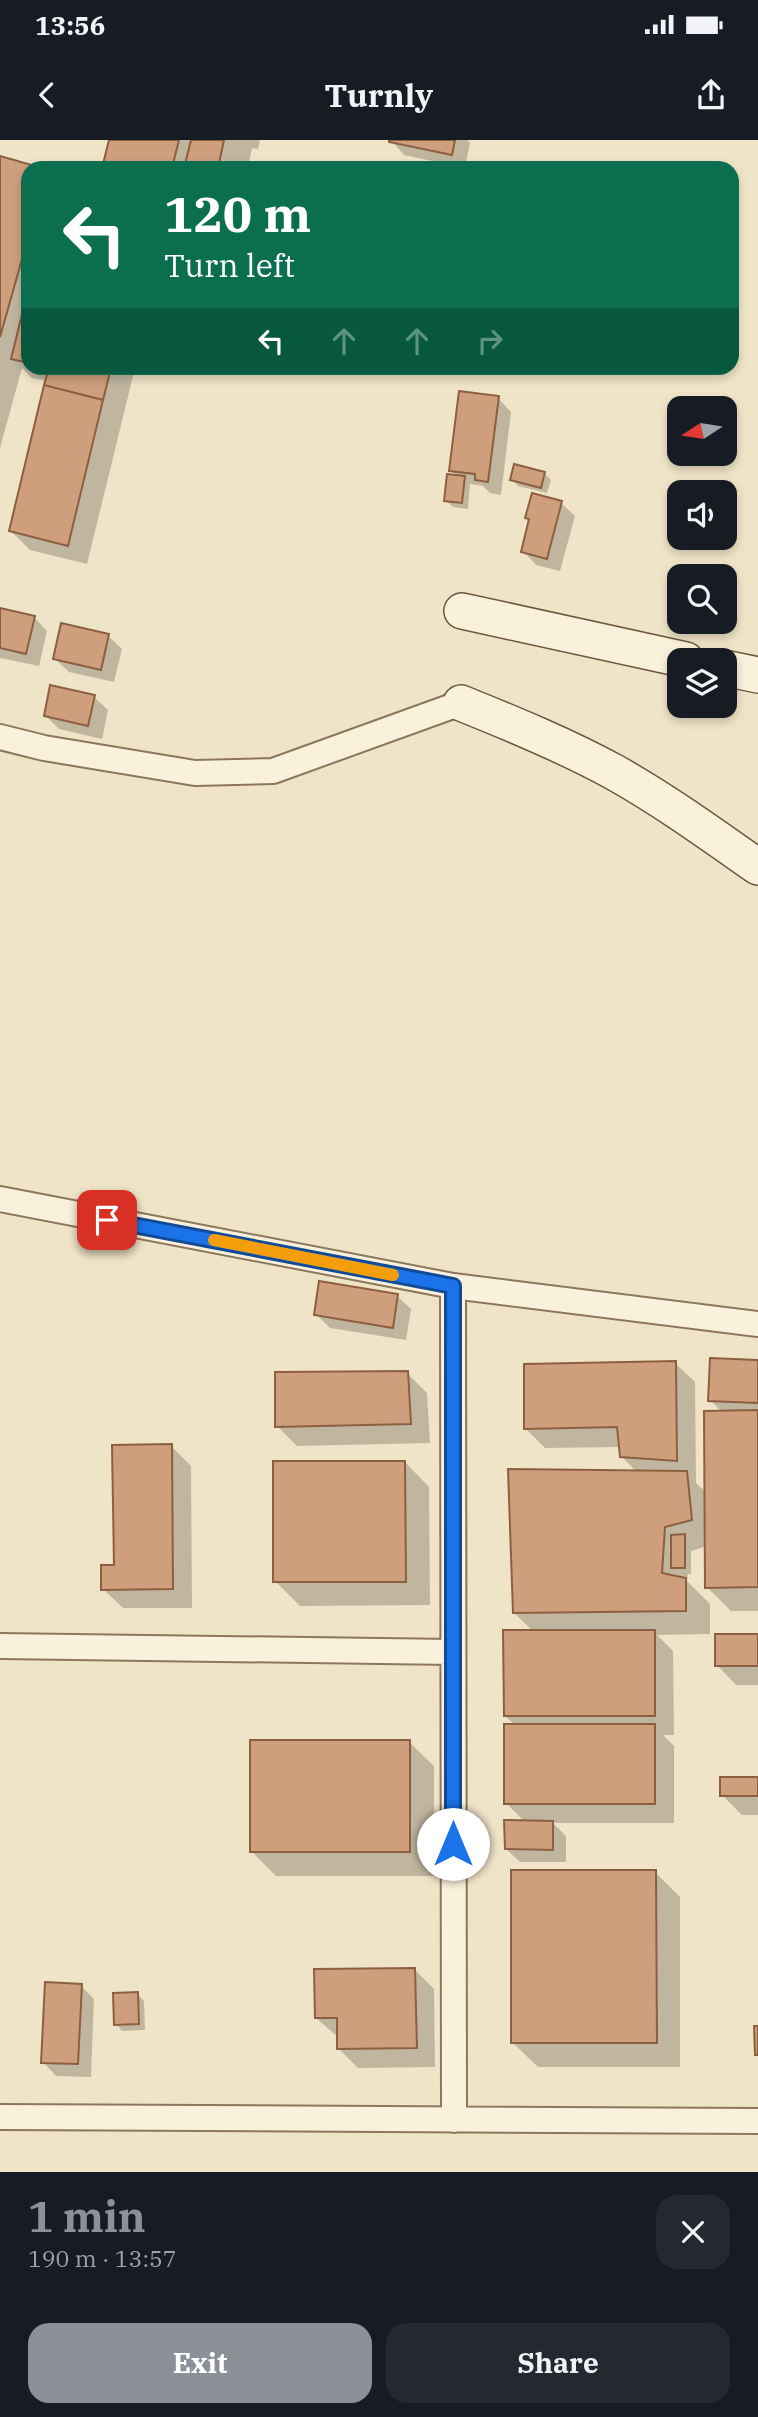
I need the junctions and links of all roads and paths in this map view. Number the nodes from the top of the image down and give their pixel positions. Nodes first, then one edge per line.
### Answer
1 (462, 611) dead end
2 (667, 656) edge
3 (737, 671) edge
4 (758, 675) edge
5 (461, 703) joint
6 (0, 737) edge
7 (758, 867) edge
8 (0, 1199) edge
9 (453, 1286) junction
10 (758, 1324) edge
11 (0, 1646) edge
12 (453, 1652) junction
13 (0, 2117) edge
14 (454, 2120) junction
15 (758, 2121) edge

1 - 2 main road
3 - 4 main road
5 - 6 street
5 - 7 main road
8 - 9 street
9 - 10 street
9 - 12 street
11 - 12 street
12 - 14 street
13 - 14 street
14 - 15 street

